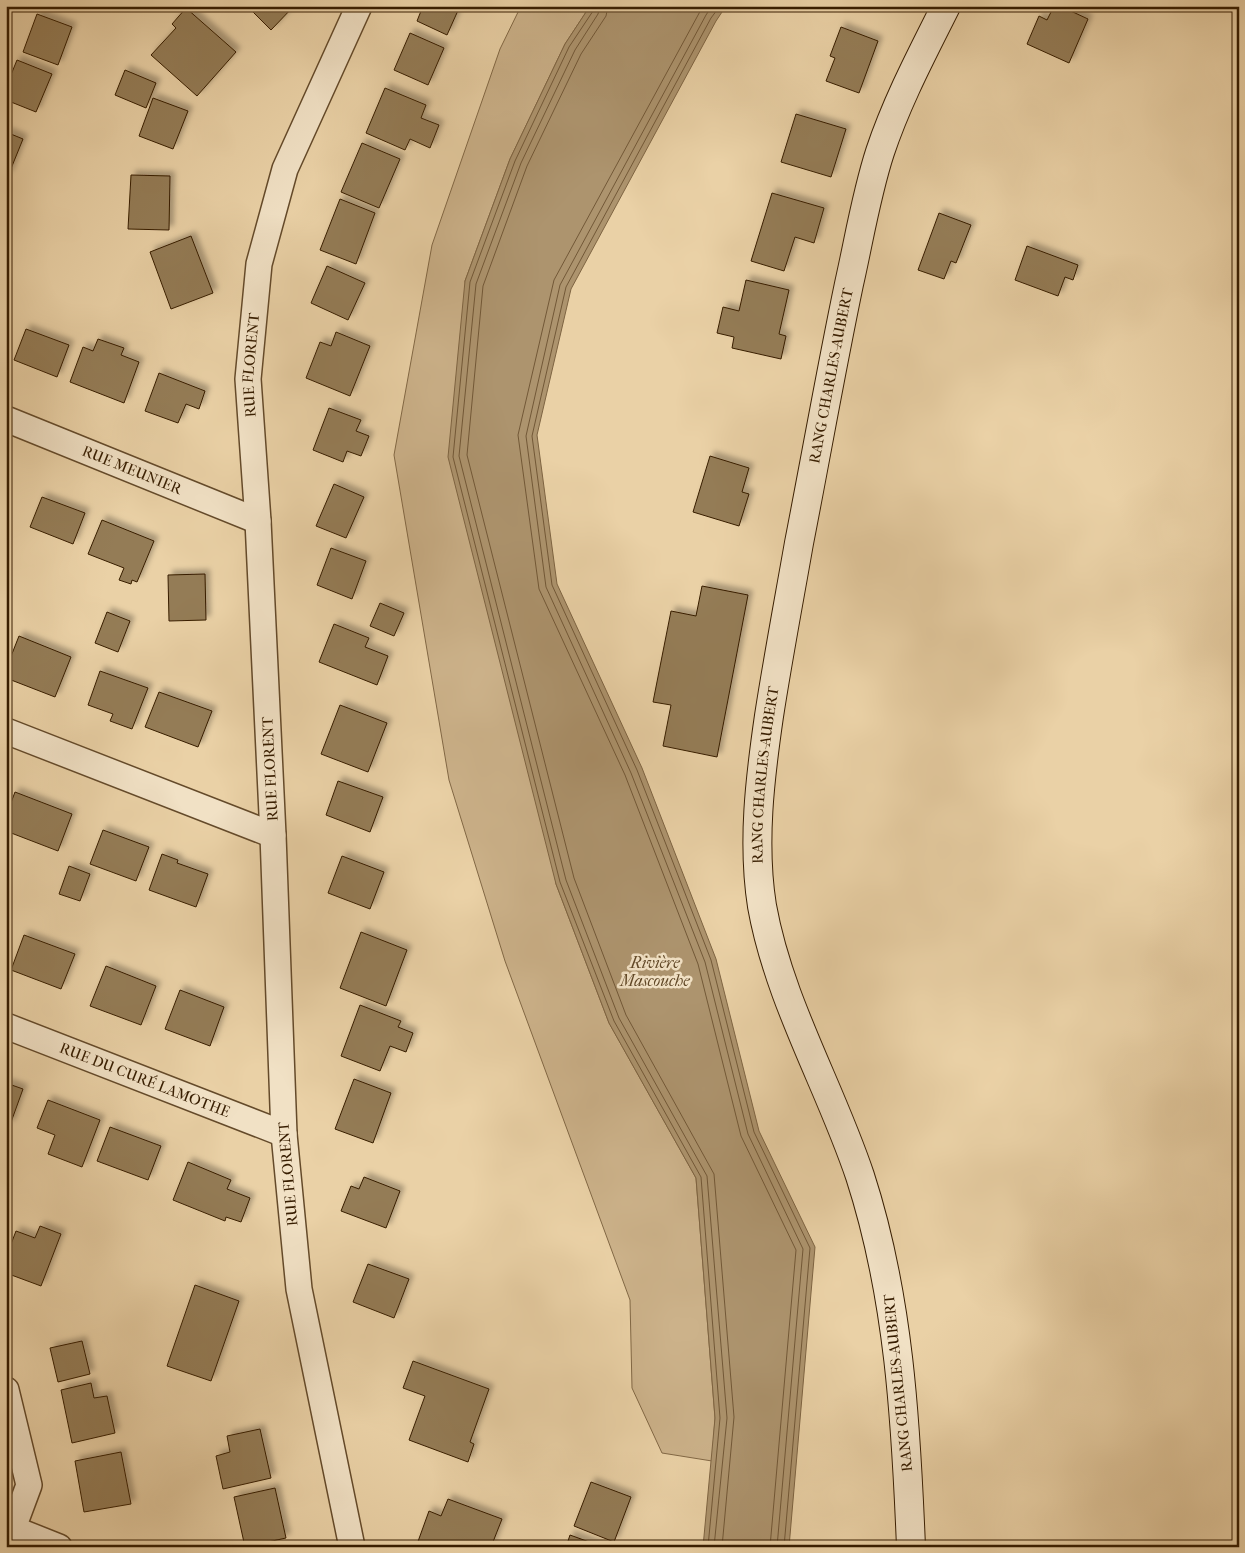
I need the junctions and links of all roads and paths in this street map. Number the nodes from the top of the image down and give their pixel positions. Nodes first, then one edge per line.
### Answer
1 (358, 6) edge
2 (946, 6) edge
3 (6, 419) edge
4 (258, 521) junction
5 (6, 731) edge
6 (273, 835) junction
7 (6, 1026) edge
8 (284, 1134) junction
9 (6, 1390) edge
10 (10, 1527) edge
11 (59, 1547) edge
12 (352, 1547) edge
13 (911, 1547) edge

1 - 4 street, RUE FLORENT
2 - 13 street, RANG CHARLES-AUBERT
3 - 4 street, RUE MEUNIER
4 - 6 street, RUE FLORENT
5 - 6 street
6 - 8 street, RUE FLORENT
7 - 8 street, RUE DU CURÉ LAMOTHE
8 - 12 street, RUE FLORENT
9 - 10 street
10 - 11 street

